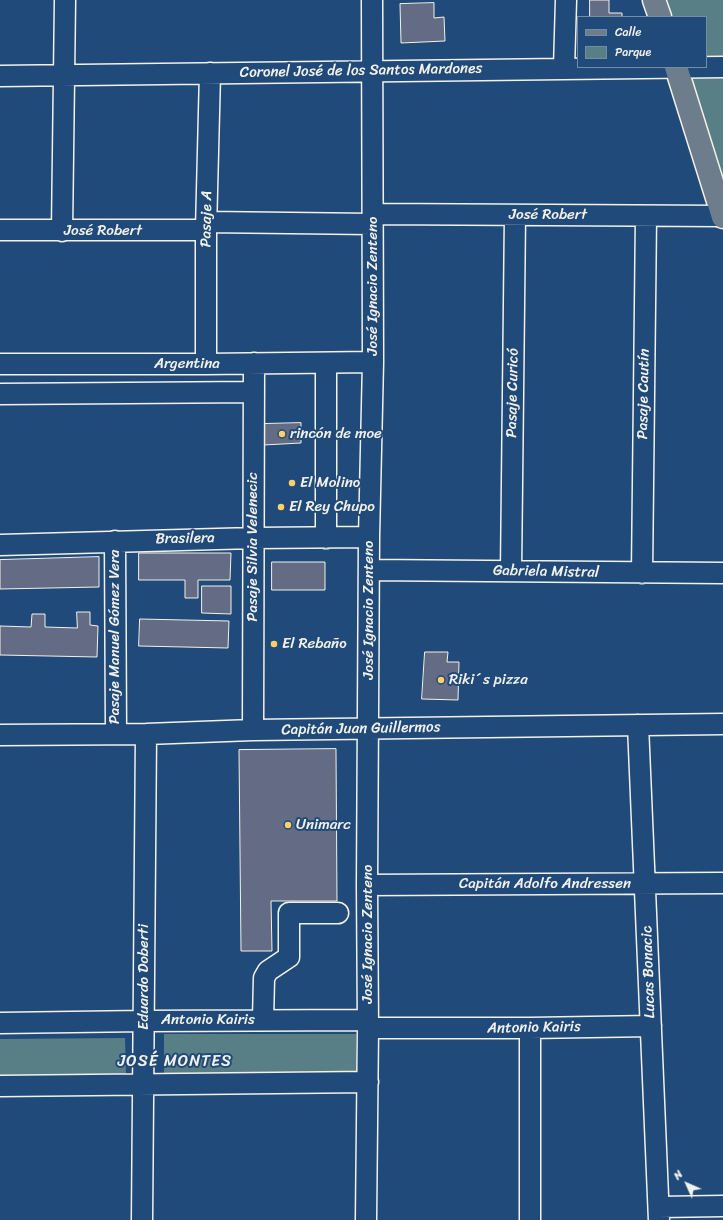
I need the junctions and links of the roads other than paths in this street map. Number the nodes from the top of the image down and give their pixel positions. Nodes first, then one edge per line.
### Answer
1 (65, 0) edge
2 (372, 0) edge
3 (566, 0) edge
4 (654, 0) edge
5 (660, 16) edge
6 (707, 67) edge
7 (723, 67) edge
8 (620, 68) edge
9 (677, 68) edge
10 (564, 69) junction
11 (372, 71) junction
12 (210, 73) junction
13 (64, 75) junction
14 (0, 76) edge
15 (515, 215) junction
16 (646, 216) junction
17 (723, 217) edge
18 (372, 219) junction
19 (206, 226) junction
20 (0, 230) edge
21 (62, 231) junction
22 (373, 362) junction
23 (254, 363) junction
24 (326, 363) junction
25 (0, 364) edge
26 (206, 364) junction
27 (254, 392) junction
28 (0, 394) edge
29 (369, 537) junction
30 (254, 538) junction
31 (326, 538) junction
32 (115, 541) junction
33 (0, 545) edge
34 (369, 570) junction
35 (511, 571) junction
36 (642, 573) junction
37 (723, 573) edge
38 (723, 724) edge
39 (638, 725) junction
40 (368, 729) junction
41 (253, 730) junction
42 (116, 733) junction
43 (0, 734) edge
44 (146, 734) junction
45 (723, 883) edge
46 (645, 884) junction
47 (367, 885) junction
48 (338, 913) dead end
49 (262, 1020) junction
50 (144, 1021) junction
51 (0, 1023) edge
52 (368, 1024) junction
53 (651, 1026) junction
54 (530, 1028) junction
55 (368, 1082) junction
56 (143, 1084) junction
57 (0, 1086) edge
58 (723, 1206) edge
59 (659, 1214) edge
60 (142, 1220) edge
61 (366, 1220) edge
62 (530, 1220) edge

1 - 13 street
2 - 11 street, José Ignacio Zenteno
3 - 10 street
4 - 5 main road
6 - 7 street, Coronel José de los Santos Mardones
8 - 10 street, Coronel José de los Santos Mardones
9 - 17 main road
10 - 11 street, Coronel José de los Santos Mardones
11 - 12 street, Coronel José de los Santos Mardones
11 - 18 street, José Ignacio Zenteno
12 - 13 street, Coronel José de los Santos Mardones
12 - 19 street, Pasaje A
13 - 14 street, Coronel José de los Santos Mardones
13 - 21 street
15 - 16 street, José Robert
15 - 18 street, José Robert
15 - 35 street, Pasaje Curicó
16 - 17 street, José Robert
16 - 36 street, Pasaje Cautín
18 - 19 street, José Robert
18 - 22 street, José Ignacio Zenteno
19 - 21 street, José Robert
19 - 26 street, Pasaje A
20 - 21 street, José Robert
22 - 24 street, Argentina
22 - 29 street, José Ignacio Zenteno
23 - 24 street, Argentina
23 - 26 street, Argentina
23 - 27 street, Pasaje Silvia Velenecic
24 - 31 street
25 - 26 street, Argentina
27 - 28 street, Argentina
27 - 30 street, Pasaje Silvia Velenecic
29 - 31 street, Brasilera
29 - 34 street, José Ignacio Zenteno
30 - 31 street, Brasilera
30 - 32 street, Brasilera
30 - 41 street, Pasaje Silvia Velenecic
32 - 33 street, Brasilera
32 - 42 street, Pasaje Manuel Gómez Vera
34 - 35 street, Gabriela Mistral
34 - 40 street, José Ignacio Zenteno
35 - 36 street, Gabriela Mistral
36 - 37 street, Gabriela Mistral
38 - 39 street, Capitán Juan Guillermos
39 - 40 street, Capitán Juan Guillermos
39 - 46 street, Lucas Bonacic
40 - 41 street, Capitán Juan Guillermos
40 - 47 street, José Ignacio Zenteno
41 - 44 street, Capitán Juan Guillermos
42 - 43 street, Capitán Juan Guillermos
42 - 44 street, Capitán Juan Guillermos
44 - 50 street, Eduardo Doberti
45 - 46 street, Capitán Adolfo Andressen
46 - 47 street, Capitán Adolfo Andressen
46 - 53 street, Lucas Bonacic
47 - 52 street, José Ignacio Zenteno
48 - 49 street
49 - 50 street, Antonio Kairis
49 - 52 street, Antonio Kairis
50 - 51 street, Antonio Kairis
50 - 56 street, Eduardo Doberti
52 - 54 street, Antonio Kairis
52 - 55 street, José Ignacio Zenteno
53 - 54 street, Antonio Kairis
53 - 59 street, Lucas Bonacic
54 - 62 street
55 - 56 street
55 - 61 street, José Ignacio Zenteno
56 - 57 street
56 - 60 street, Eduardo Doberti
58 - 59 street

